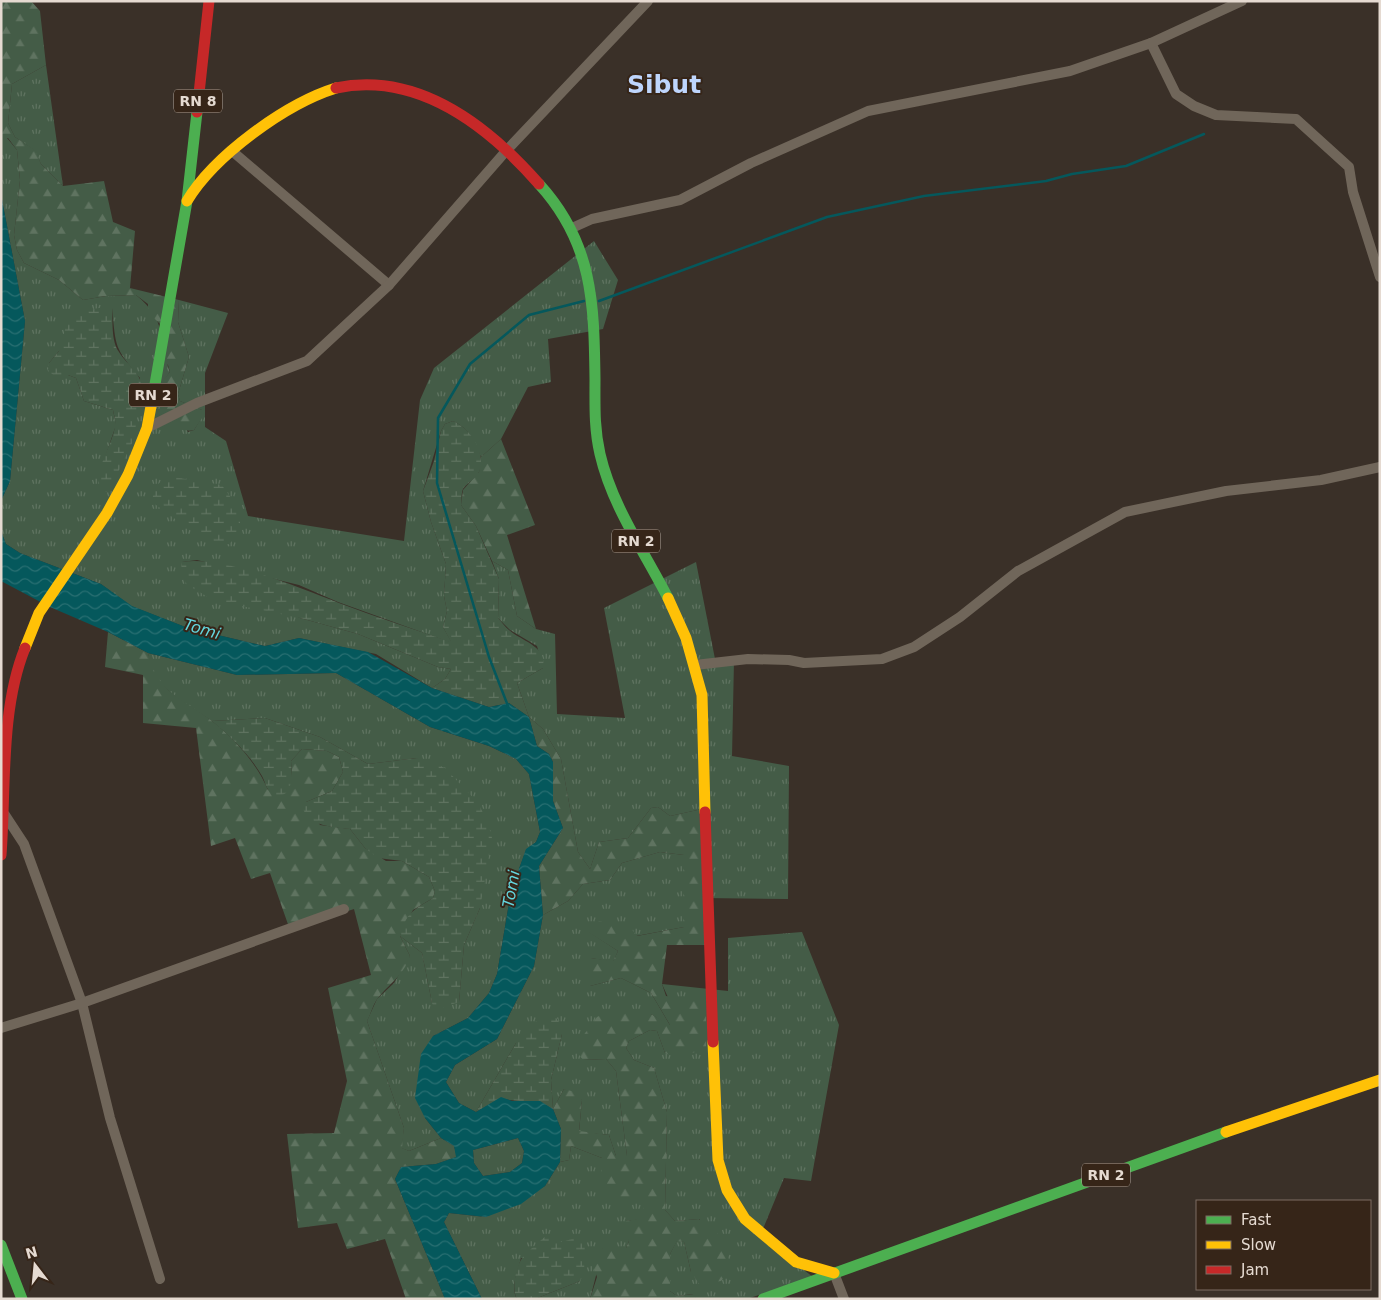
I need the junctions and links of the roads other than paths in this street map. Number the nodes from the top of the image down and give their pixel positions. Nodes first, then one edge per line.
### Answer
1 (209, 1) edge
2 (648, 1) edge
3 (1242, 1) edge
4 (1151, 43) junction
5 (232, 151) junction
6 (506, 151) junction
7 (187, 201) junction
8 (572, 228) junction
9 (1380, 276) edge
10 (389, 285) junction
11 (147, 428) junction
12 (1380, 467) edge
13 (695, 665) junction
14 (3, 813) edge
15 (1, 854) edge
16 (344, 909) dead end
17 (82, 1003) junction
18 (1, 1028) edge
19 (1380, 1080) edge
20 (1, 1245) edge
21 (834, 1273) junction
22 (160, 1279) dead end
23 (22, 1299) edge
24 (763, 1299) edge
25 (844, 1299) edge

1 - 7 main road, RN 8
2 - 6 street
3 - 4 street
4 - 8 street
4 - 9 street
5 - 6 main road, RN 2
5 - 7 main road, RN 2
5 - 10 street
6 - 8 main road, RN 2
6 - 10 street
7 - 11 main road, RN 2
8 - 13 main road, RN 2
10 - 11 street
11 - 14 main road, RN 2
12 - 13 street
13 - 21 main road, RN 2
14 - 15 main road, RN 2
14 - 17 street
16 - 17 street
17 - 18 street
17 - 22 street
19 - 21 main road, RN 2
20 - 23 main road
21 - 24 main road, RN 2
21 - 25 street

